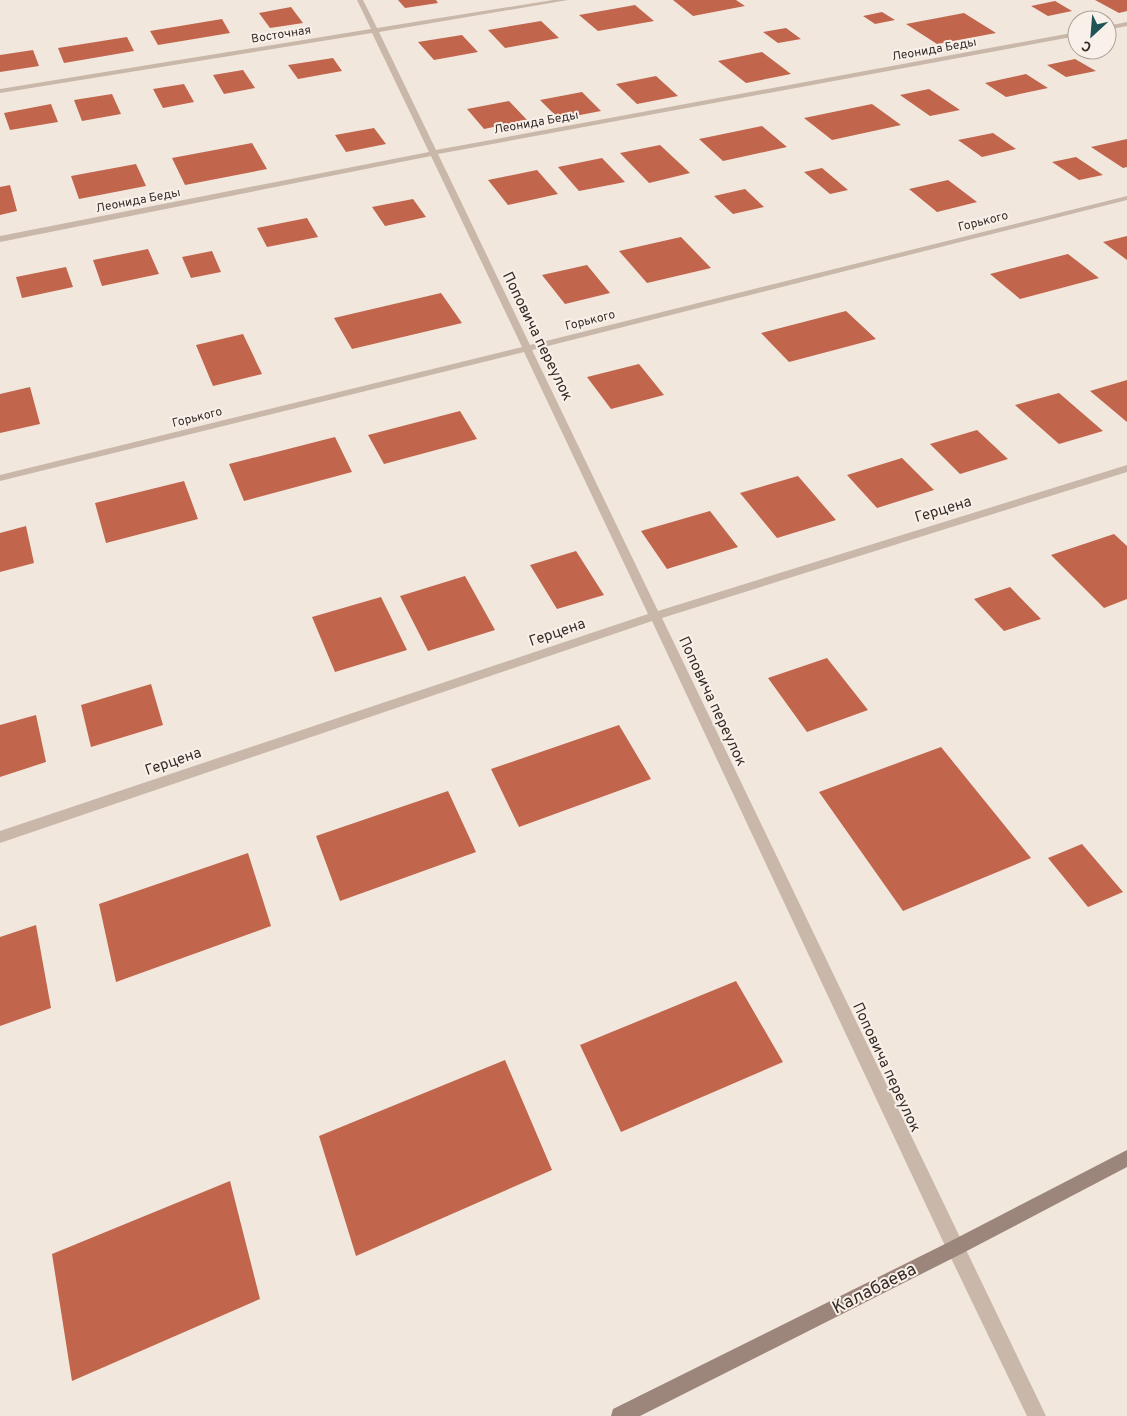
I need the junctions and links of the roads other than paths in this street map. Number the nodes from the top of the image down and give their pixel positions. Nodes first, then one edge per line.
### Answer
1 (360, 0) edge
2 (565, 0) edge
3 (374, 30) junction
4 (1067, 36) edge
5 (0, 91) edge
6 (433, 153) junction
7 (1127, 198) edge
8 (0, 239) edge
9 (526, 349) junction
10 (1127, 468) edge
11 (0, 478) edge
12 (655, 616) junction
13 (0, 837) edge
14 (1127, 1158) edge
15 (955, 1248) junction
16 (620, 1416) edge
17 (1037, 1416) edge

1 - 3 street, Поповича переулок
2 - 3 street, Восточная
3 - 5 street, Восточная
3 - 6 street, Поповича переулок
4 - 6 street, Леонида Беды
6 - 8 street, Леонида Беды
6 - 9 street, Поповича переулок
7 - 9 street, Горького
9 - 11 street, Горького
9 - 12 street, Поповича переулок
10 - 12 street, Герцена
12 - 13 street, Герцена
12 - 15 street, Поповича переулок
14 - 15 street, Калабаева
15 - 16 street, Калабаева
15 - 17 street, Поповича переулок

